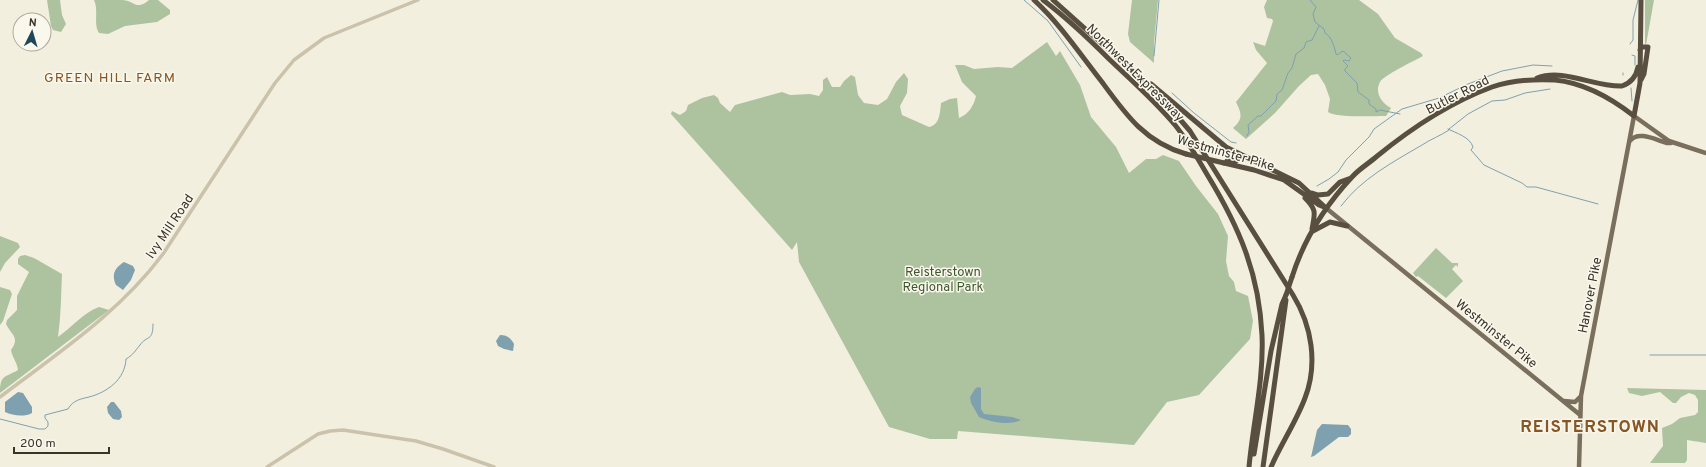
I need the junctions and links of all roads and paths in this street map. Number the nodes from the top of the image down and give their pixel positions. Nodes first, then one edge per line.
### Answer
1 (418, 0) edge
2 (1034, 0) edge
3 (1043, 0) edge
4 (1053, 0) edge
5 (1641, 0) edge
6 (1098, 40) junction
7 (1641, 47) junction
8 (1532, 80) junction
9 (1634, 116) junction
10 (1629, 143) junction
11 (1673, 143) junction
12 (1706, 153) edge
13 (1242, 156) junction
14 (1223, 161) junction
15 (1247, 168) junction
16 (1273, 168) junction
17 (1254, 170) junction
18 (1352, 178) junction
19 (1298, 186) junction
20 (1326, 208) junction
21 (1347, 226) junction
22 (1312, 232) junction
23 (1286, 295) junction
24 (1581, 396) junction
25 (0, 397) edge
26 (1563, 401) junction
27 (1579, 414) junction
28 (267, 467) edge
29 (494, 467) edge
30 (1250, 467) edge
31 (1263, 467) edge
32 (1272, 467) edge
33 (1579, 467) edge

1 - 25 street, Ivy Mill Road
2 - 14 highway, Westminster Pike, bridge
3 - 30 highway, Northwest Expressway
4 - 6 highway, Westminster Pike
5 - 7 highway
6 - 13 highway, Westminster Pike
6 - 32 highway, Northwest Expressway
7 - 8 highway
7 - 9 highway
8 - 9 highway, Butler Road
8 - 18 highway, Butler Road
9 - 10 main road, Hanover Pike
9 - 11 main road, Butler Road
10 - 11 main road
10 - 24 main road, Hanover Pike
11 - 12 main road, Butler Road
13 - 14 highway
13 - 15 highway
13 - 16 highway, Westminster Pike
14 - 15 highway, Westminster Pike
15 - 17 highway, Westminster Pike
16 - 17 highway
16 - 19 highway, Westminster Pike
17 - 19 highway, Westminster Pike
18 - 19 highway
18 - 20 highway, Butler Road
19 - 20 highway, Westminster Pike
19 - 22 highway
20 - 21 main road, Westminster Pike
20 - 22 highway, Butler Road
21 - 22 highway
21 - 26 main road, Westminster Pike
22 - 23 highway, Butler Road, bridge
23 - 30 highway
23 - 31 highway
24 - 26 main road
24 - 27 main road, Hanover Pike
26 - 27 main road, Westminster Pike
27 - 33 main road, Hanover Pike
28 - 29 street

